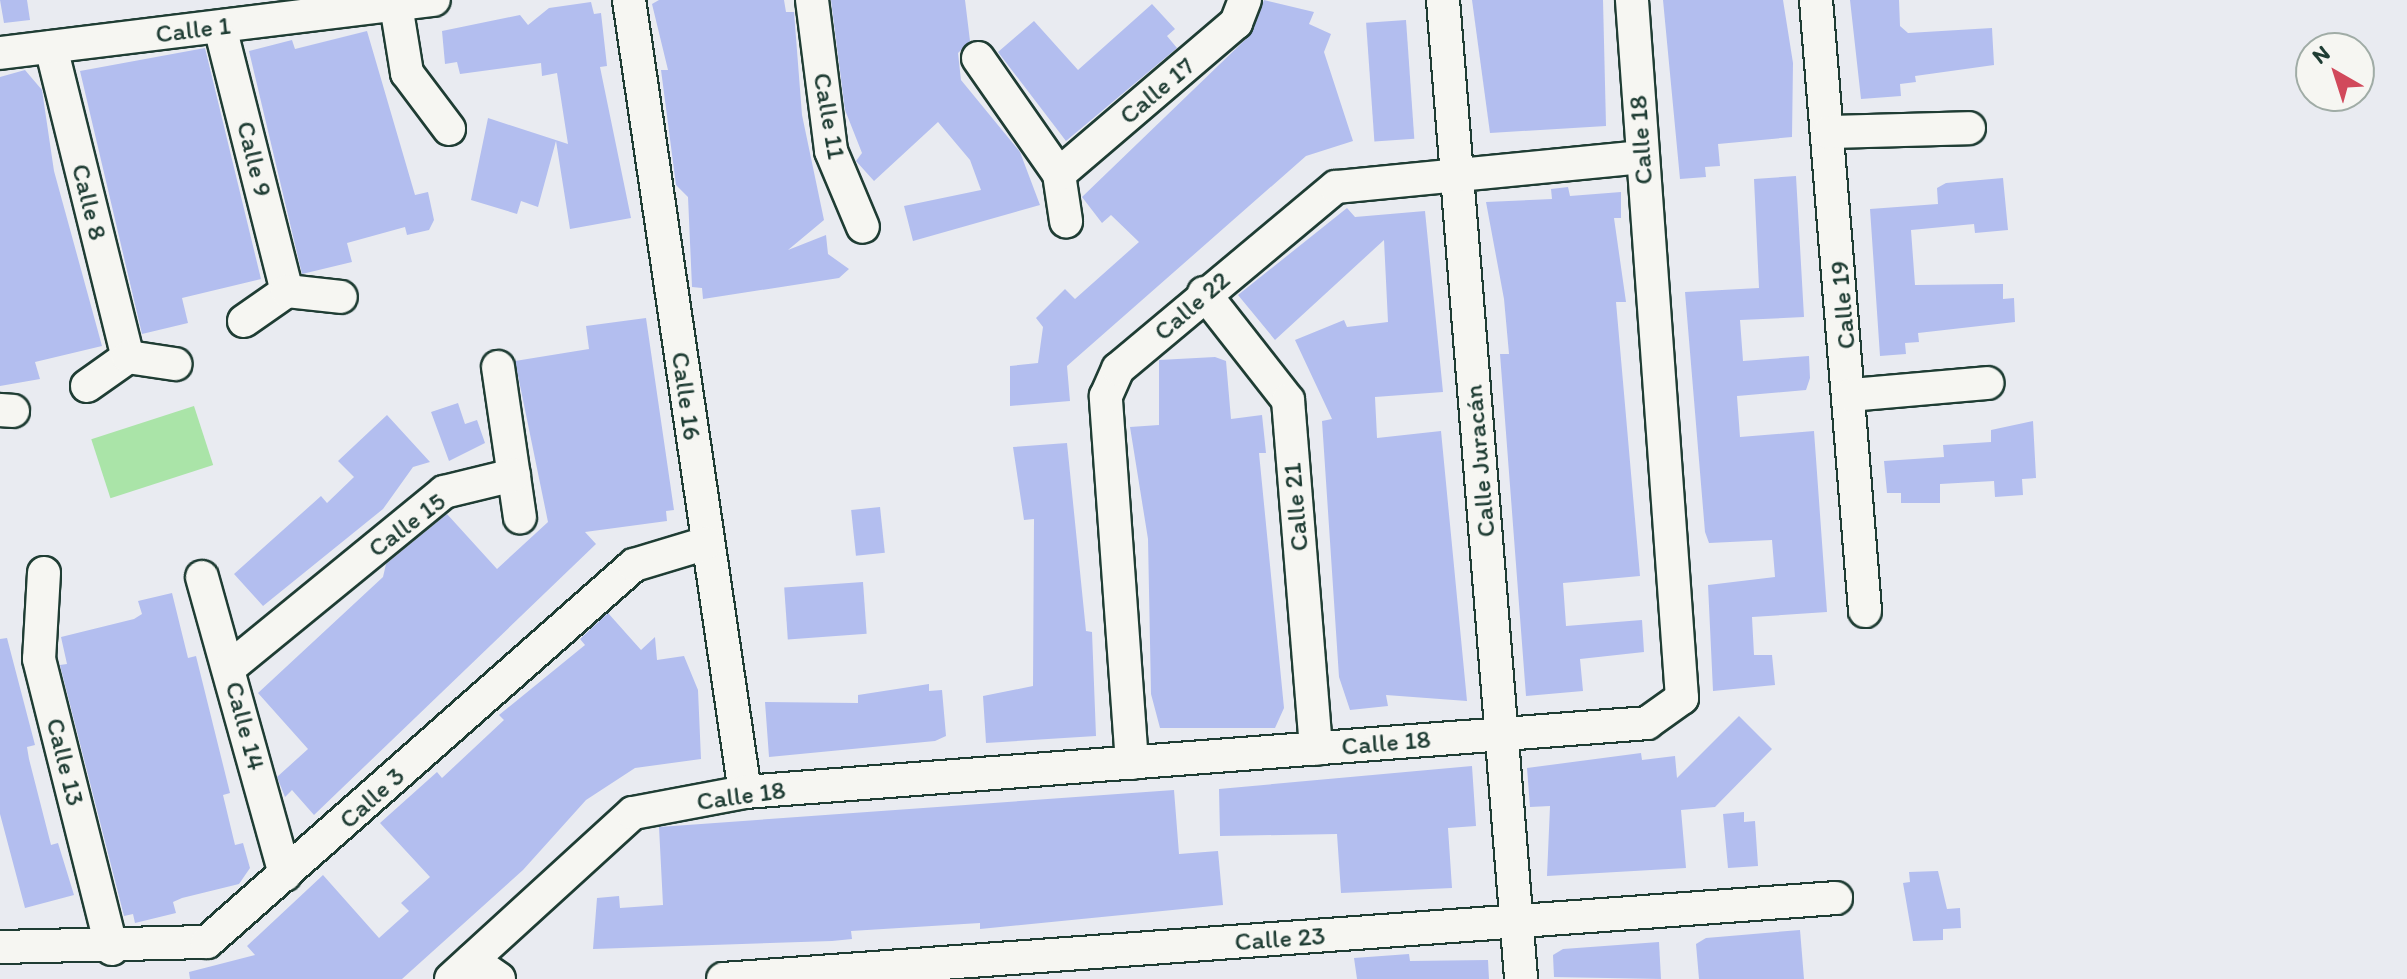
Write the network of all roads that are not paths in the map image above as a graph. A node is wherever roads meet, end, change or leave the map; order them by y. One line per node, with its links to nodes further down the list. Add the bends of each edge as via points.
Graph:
1 (434, 0): 8 (street, Calle 1)
2 (629, 0): 33 (street, Calle 16)
3 (812, 0): 20 (street, Calle 11, via 831,151)
4 (1245, 0): 18 (street, Calle 17, via 1236,23)
5 (1443, 0): 17 (street, Calle Juracán)
6 (1632, 0): 16 (street, Calle 18)
7 (1816, 0): 15 (street, Calle 19)
8 (396, 5): 9 (street, Calle 1); 14 (street, via 407,73)
9 (220, 27): 10 (street, Calle 1); 21 (street, Calle 9)
10 (51, 47): 11 (street, Calle 1); 25 (street, Calle 8)
11 (0, 53)
12 (978, 58): 18 (street)
13 (1969, 128): 15 (street)
14 (449, 129)
15 (1829, 132): 30 (street, Calle 19)
16 (1642, 157): 17 (street, Calle 22); 38 (street, Calle 18, via 1682,698 1647,723)
17 (1457, 171): 22 (street, Calle 22, via 1336,187); 38 (street, Calle Juracán)
18 (1059, 174): 19 (street)
19 (1066, 221)
20 (863, 227)
21 (287, 291): 23 (street); 24 (street)
22 (1204, 293): 39 (street, Calle 21, via 1288,400); 40 (street, Calle 22, via 1118,369 1106,396)
23 (341, 297)
24 (244, 321)
25 (128, 357): 26 (street); 29 (street)
26 (175, 364)
27 (498, 367): 31 (street)
28 (1987, 383): 30 (street)
29 (87, 386)
30 (1851, 395): 36 (street, Calle 19)
31 (514, 475): 32 (street); 37 (street, Calle 15, via 444,492)
32 (520, 517)
33 (707, 543): 41 (street, Calle 16); 42 (street, Calle 3, via 634,565)
34 (44, 573): 46 (street, Calle 13, via 39,659)
35 (202, 577): 37 (street, Calle 14)
36 (1865, 611)
37 (229, 668): 42 (street, Calle 14)
38 (1501, 732): 39 (street, Calle 18); 44 (street, Calle Juracán)
39 (1316, 749): 40 (street, Calle 18)
40 (1132, 763): 41 (street, Calle 18)
41 (745, 792): 47 (street, Calle 18, via 633,813)
42 (285, 875): 46 (street, Calle 3, via 207,942)
43 (1836, 898): 44 (street, Calle 23)
44 (1517, 922): 49 (street, Calle 23); 50 (street, Calle Juracán)
45 (0, 947): 46 (street, Calle 3)
46 (112, 949)
47 (462, 969): 48 (street)
48 (499, 979)
49 (723, 979)
50 (1521, 979)

